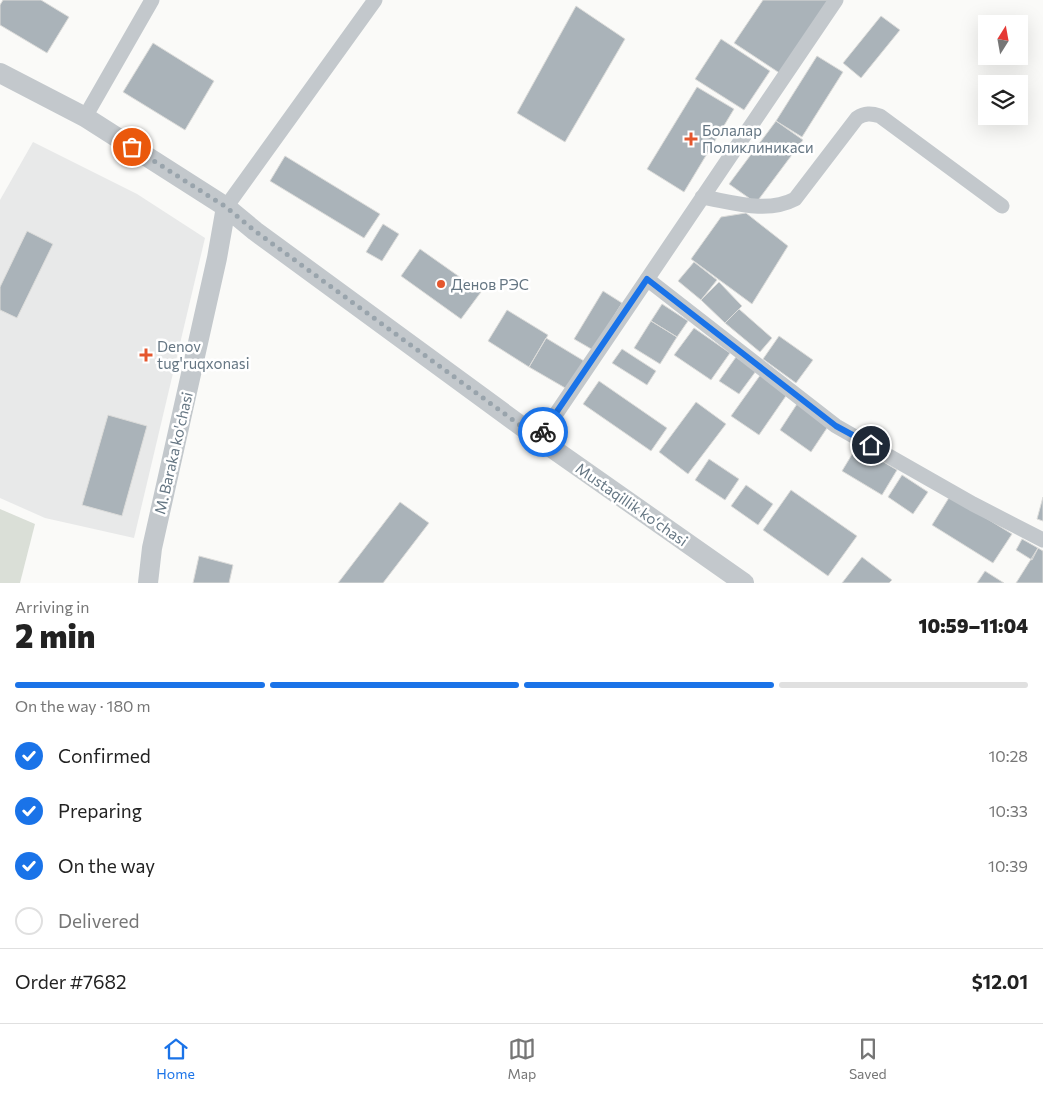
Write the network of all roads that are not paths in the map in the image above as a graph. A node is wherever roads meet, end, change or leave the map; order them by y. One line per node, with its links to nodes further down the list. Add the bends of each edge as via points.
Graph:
1 (152, 0): 5 (street)
2 (375, 0): 8 (street)
3 (836, 0): 6 (street)
4 (0, 73): 5 (street, Mustaqillik ko‘chasi)
5 (85, 117): 8 (street, Mustaqillik ko‘chasi)
6 (702, 197): 7 (street, via 750,205 787,204 795,199 857,118 872,114 880,116); 9 (street)
7 (1002, 206)
8 (226, 207): 10 (street, Mustaqillik ko‘chasi); 12 (street, M. Baraka ko'chasi, via 152,548)
9 (647, 279): 10 (street); 11 (street, via 836,426)
10 (539, 439): 13 (street, Mustaqillik ko‘chasi)
11 (1043, 540)
12 (148, 583)
13 (744, 583)

